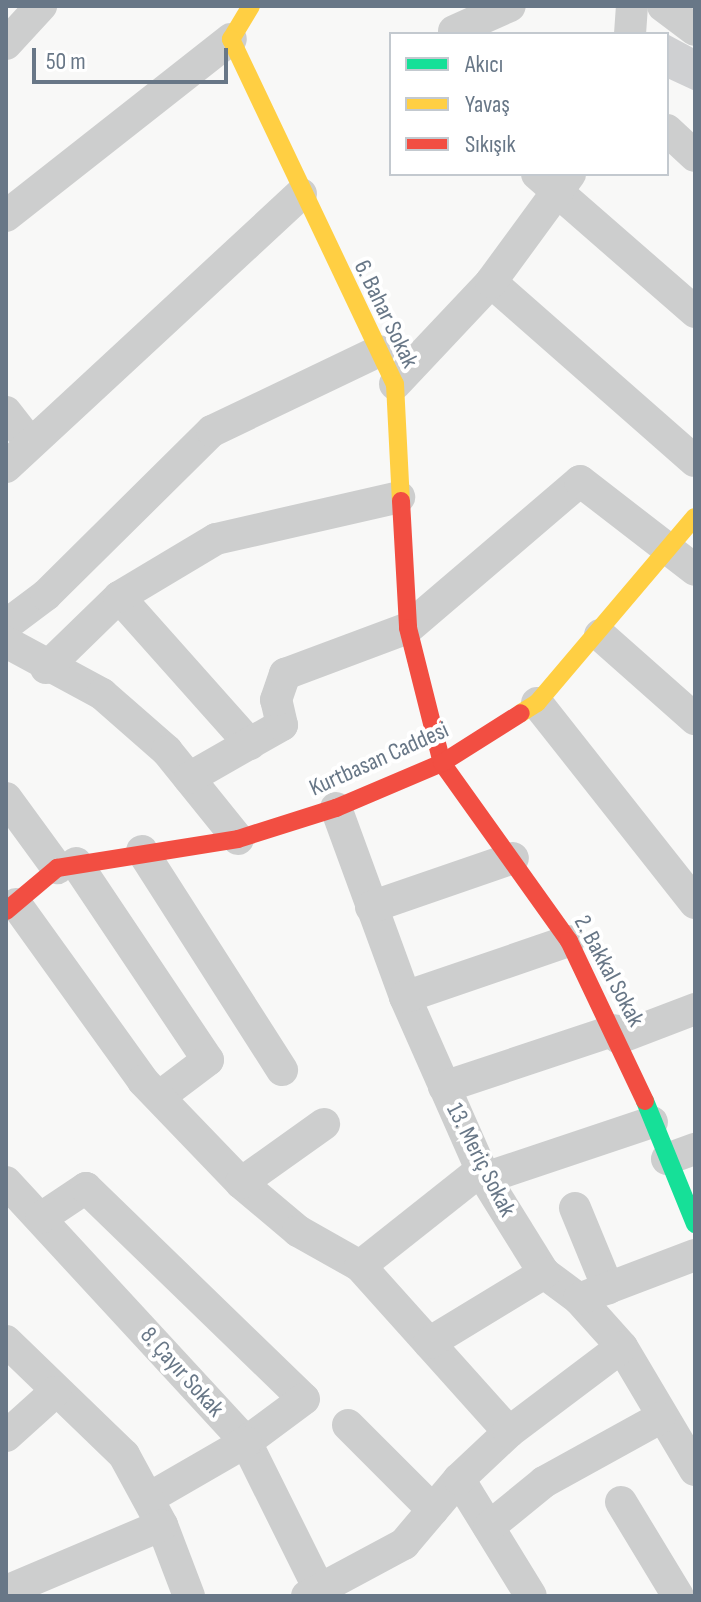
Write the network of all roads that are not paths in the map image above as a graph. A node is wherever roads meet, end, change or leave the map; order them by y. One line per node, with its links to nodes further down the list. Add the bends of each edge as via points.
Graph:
1 (41, 6): 10 (street)
2 (251, 6): 9 (street)
3 (510, 6): 6 (street)
4 (632, 6): 8 (street)
5 (663, 6): 7 (street)
6 (450, 24)
7 (695, 30)
8 (630, 32)
9 (231, 39): 14 (street, 6. Bahar Sokak); 15 (street)
10 (6, 44)
11 (669, 132): 12 (street)
12 (695, 156)
13 (555, 180): 16 (street); 17 (street)
14 (301, 194): 18 (street, 6. Bahar Sokak); 21 (street)
15 (6, 216)
16 (491, 282): 19 (street); 22 (street)
17 (695, 312)
18 (379, 351): 19 (street, 6. Bahar Sokak); 28 (street, via 212,431 46,595)
19 (395, 384): 24 (street, 6. Bahar Sokak)
20 (6, 412): 21 (street)
21 (30, 443): 23 (street)
22 (695, 461)
23 (6, 467)
24 (399, 497): 27 (street, via 216,539); 29 (street, 6. Bahar Sokak)
25 (695, 517): 26 (street, Kurtbasan Caddesi)
26 (683, 559): 29 (street, via 580,481); 30 (street, Kurtbasan Caddesi)
27 (119, 597): 32 (street); 35 (street)
28 (6, 625)
29 (408, 628): 35 (street, via 285,674 276,700 282,725); 36 (street, 6. Bahar Sokak)
30 (600, 635): 33 (street, Kurtbasan Caddesi); 34 (street)
31 (6, 642): 32 (street)
32 (46, 668): 37 (street, via 102,694)
33 (537, 703): 36 (street, Kurtbasan Caddesi); 44 (street)
34 (695, 719)
35 (250, 744): 37 (street)
36 (442, 763): 39 (street, Kurtbasan Caddesi); 42 (street, 2. Bakkal Sokak)
37 (189, 778): 40 (street)
38 (6, 798): 43 (street)
39 (336, 808): 40 (street, Kurtbasan Caddesi); 45 (street, 13. Meriç Sokak)
40 (238, 839): 41 (street, Kurtbasan Caddesi)
41 (142, 851): 43 (street, Kurtbasan Caddesi); 51 (street)
42 (513, 858): 45 (street); 47 (street, 2. Bakkal Sokak)
43 (66, 865): 46 (street); 53 (street, via 208,1060)
44 (695, 903)
45 (371, 907): 48 (street, 13. Meriç Sokak)
46 (11, 908): 53 (street)
47 (569, 941): 48 (street); 50 (street, 2. Bakkal Sokak)
48 (405, 997): 52 (street, 13. Meriç Sokak)
49 (695, 1009): 50 (street)
50 (617, 1034): 52 (street); 54 (street, 2. Bakkal Sokak)
51 (282, 1070)
52 (444, 1087): 57 (street, 13. Meriç Sokak)
53 (159, 1097): 59 (street)
54 (652, 1122): 56 (street, 2. Bakkal Sokak); 57 (street)
55 (324, 1124): 59 (street)
56 (681, 1154): 62 (street, 2. Bakkal Sokak)
57 (483, 1174): 64 (street); 65 (street, 13. Meriç Sokak)
58 (6, 1182): 61 (street, 8. Çayır Sokak)
59 (241, 1183): 64 (street, via 298,1231)
60 (575, 1208): 66 (street)
61 (41, 1218): 75 (street, 8. Çayır Sokak); 75 (street, via 86,1188 304,1399)
62 (695, 1224)
63 (695, 1255): 66 (street)
64 (360, 1266): 68 (street)
65 (544, 1273): 66 (street, 13. Meriç Sokak); 68 (street)
66 (593, 1293): 69 (street, 13. Meriç Sokak)
67 (6, 1341): 70 (street)
68 (429, 1343): 73 (street)
69 (622, 1347): 71 (street, 13. Meriç Sokak); 73 (street)
70 (55, 1392): 74 (street); 80 (street, via 124,1455)
71 (660, 1418): 76 (street, 13. Meriç Sokak); 81 (street, via 544,1482)
72 (348, 1425): 79 (street)
73 (509, 1432): 77 (street)
74 (6, 1436)
75 (246, 1442): 80 (street); 83 (street, 8. Çayır Sokak)
76 (695, 1470)
77 (459, 1479): 79 (street); 81 (street)
78 (621, 1502): 86 (street)
79 (433, 1510): 83 (street, via 404,1544)
80 (155, 1512): 82 (street); 84 (street)
81 (489, 1527): 85 (street)
82 (6, 1591)
83 (313, 1592)
84 (189, 1596)
85 (531, 1596)
86 (678, 1596)

